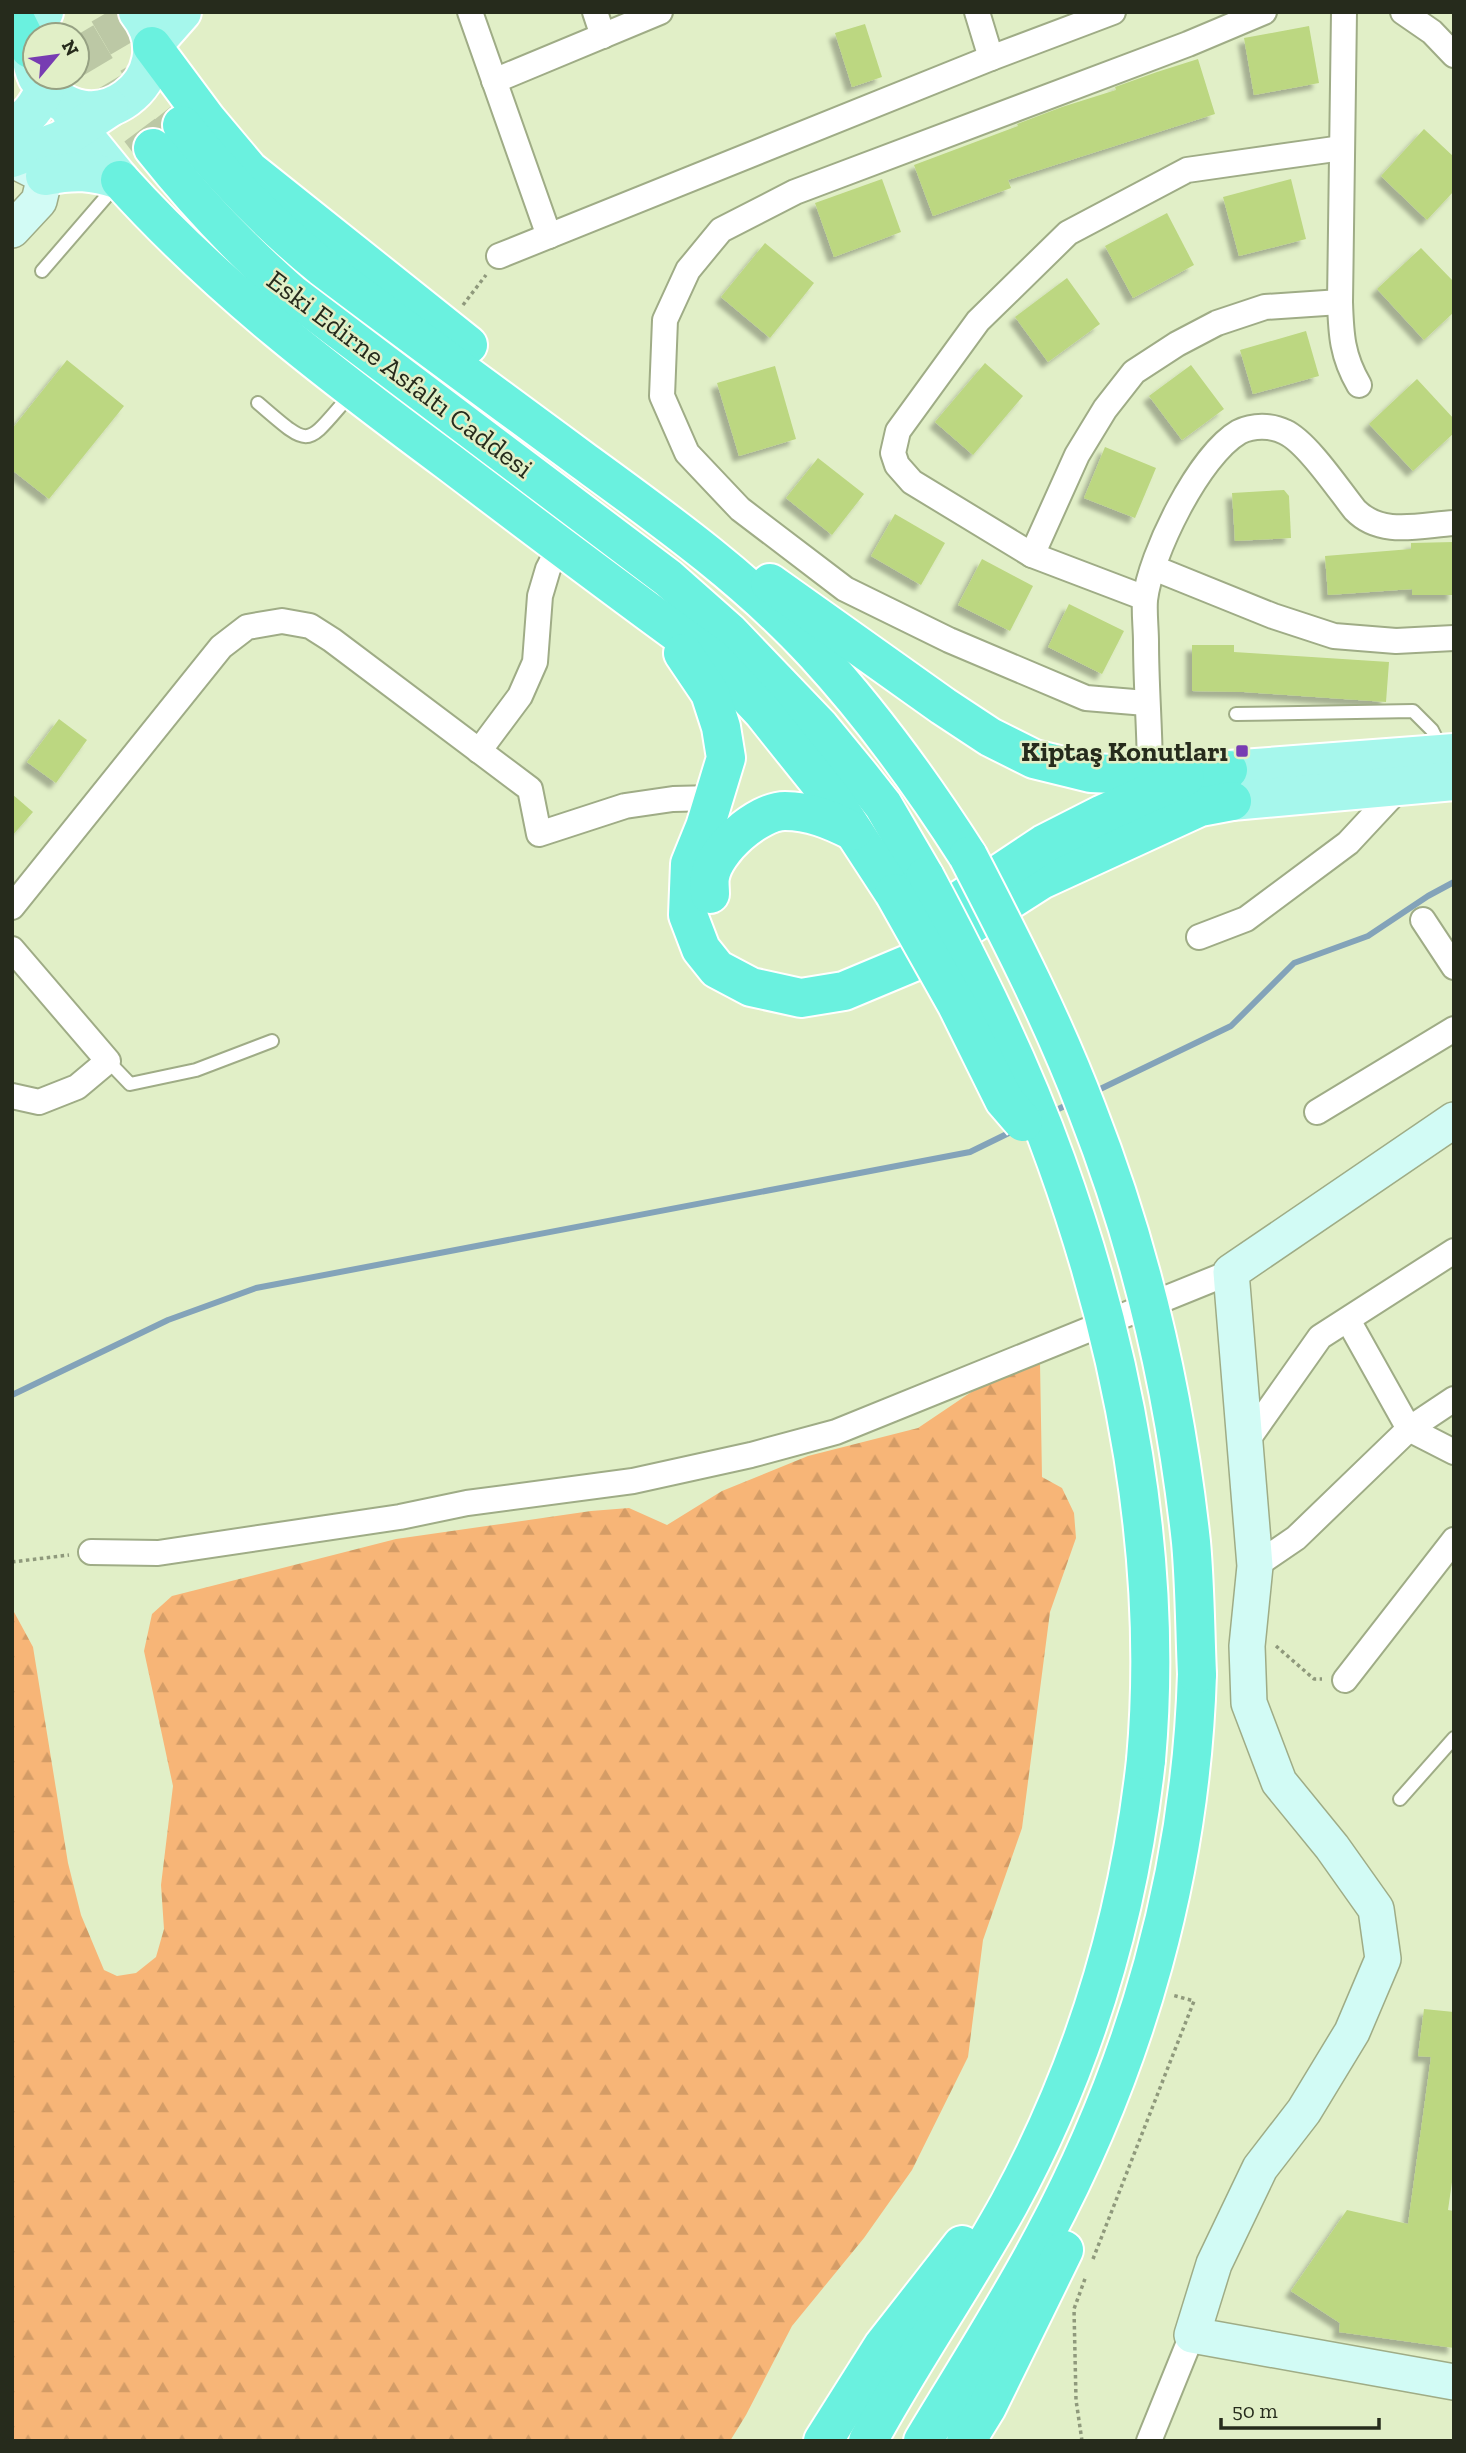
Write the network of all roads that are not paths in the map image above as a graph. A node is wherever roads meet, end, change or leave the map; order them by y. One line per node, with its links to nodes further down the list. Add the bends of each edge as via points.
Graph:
1 (182, 12): 12 (main road)
2 (470, 12): 16 (street)
3 (595, 12): 13 (street)
4 (660, 12): 13 (street)
5 (976, 12): 15 (street)
6 (1113, 12): 15 (street)
7 (1264, 12): 42 (street, via 795,192 721,229 688,270 665,320 662,396 687,453 740,509 845,589 949,640 1086,698)
8 (1344, 12): 22 (street)
9 (1403, 12): 14 (street)
10 (12, 13): 11 (highway)
11 (21, 28)
12 (145, 29): 20 (main road, via 149,66 141,85 127,99); 33 (highway, via 207,120 249,170 522,387)
13 (603, 36): 16 (street)
14 (1454, 55)
15 (991, 58): 26 (street)
16 (494, 81): 26 (street)
17 (57, 91): 21 (main road)
18 (58, 91): 23 (main road, via 61,140)
19 (59, 91): 24 (main road)
20 (66, 91)
21 (12, 126)
22 (1342, 148): 29 (street); 37 (street, via 1188,170 1068,233 978,321 898,431 894,453 897,465 912,482)
23 (23, 165): 24 (main road, via 94,172); 25 (street, via 39,201)
24 (120, 180): 28 (lane); 31 (highway, via 206,268)
25 (12, 230)
26 (549, 236): 27 (street)
27 (499, 256)
28 (42, 271)
29 (1340, 302): 30 (street, via 1342,344); 37 (street, via 1265,307 1229,319 1177,344 1134,372 1077,455)
30 (1359, 385)
31 (354, 391): 32 (lane, via 315,435 306,438 294,434); 36 (highway)
32 (258, 403)
33 (611, 481): 35 (highway, Eski Edirne Asfaltı Caddesi); 51 (highway, Eski Edirne Asfaltı Caddesi, via 355,292 290,241 232,184 168,137 212,218 249,257 668,578 729,632 820,727 883,805)
34 (1454, 523): 38 (street, via 1377,526 1355,510 1299,441 1272,427 1256,426 1229,439 1200,471 1162,540)
35 (688, 540): 46 (highway, via 759,575 953,712 1023,754 1091,773); 76 (highway, bridge, via 814,652 892,743 968,856 1087,1108 1134,1252 1158,1345 1184,1487 1197,1674 1185,1822 1146,1989)
36 (560, 546): 40 (highway); 44 (street, via 540,596 535,662 520,696)
37 (1032, 555): 39 (street)
38 (1154, 568): 39 (street); 41 (street, via 1334,636 1396,641)
39 (1145, 598): 42 (street)
40 (654, 616): 49 (highway, via 710,693 722,727 726,758); 50 (highway, via 712,658 762,711)
41 (1454, 638)
42 (1146, 703): 46 (street)
43 (1236, 713): 45 (lane, via 1413,711 1432,730)
44 (479, 751): 49 (street, via 530,789 539,834 625,806); 52 (street, via 310,626 282,621 247,627 221,647)
45 (1450, 762): 47 (main road); 48 (main road)
46 (1167, 776): 48 (highway); 50 (highway, via 1044,844 865,959 831,970 774,973 750,964 725,943 711,914 709,876 725,848 742,831 782,811 827,818)
47 (1404, 784): 48 (main road); 54 (street, via 1348,843 1246,919)
48 (1230, 786): 49 (highway, via 1200,807 1041,880 911,963 845,991 801,998 751,988 717,969 701,949 688,915 690,864)
49 (714, 797)
50 (853, 831): 51 (highway)
51 (910, 885): 77 (highway, bridge, via 967,956 1056,1160 1078,1226 1118,1382 1150,1612 1146,1760 1135,1845 1087,2028)
52 (12, 907)
53 (1423, 920): 56 (street)
54 (1199, 937)
55 (12, 949): 59 (street)
56 (1454, 967)
57 (1454, 1029): 61 (street)
58 (272, 1041): 59 (lane, via 196,1070 130,1084)
59 (108, 1060): 60 (street, via 77,1087 39,1102)
60 (12, 1096)
61 (1317, 1112)
62 (1454, 1120): 64 (street)
63 (1454, 1251): 65 (street)
64 (1231, 1272): 68 (street); 71 (street, via 836,1432 751,1455 633,1481 158,1553)
65 (1349, 1320): 67 (street); 68 (street, via 1320,1337)
66 (1454, 1399): 67 (street)
67 (1409, 1429): 69 (street); 72 (street, via 1296,1538)
68 (1246, 1442): 72 (street)
69 (1454, 1452)
70 (1454, 1540): 73 (street)
71 (91, 1552)
72 (1255, 1566): 78 (street, via 1247,1646 1249,1703 1279,1782 1376,1909 1383,1959 1352,2032 1304,2111 1260,2168 1214,2264)
73 (1345, 1679)
74 (1454, 1738): 75 (lane)
75 (1400, 1798)
76 (1119, 2072): 82 (highway, via 1044,2236); 83 (highway, via 1100,2163 1067,2244)
77 (1033, 2155): 80 (highway, via 883,2346); 81 (highway, via 976,2262)
78 (1192, 2335): 79 (street); 84 (street)
79 (1454, 2382)
80 (822, 2441)
81 (868, 2441)
82 (923, 2441)
83 (966, 2441)
84 (1149, 2441)

